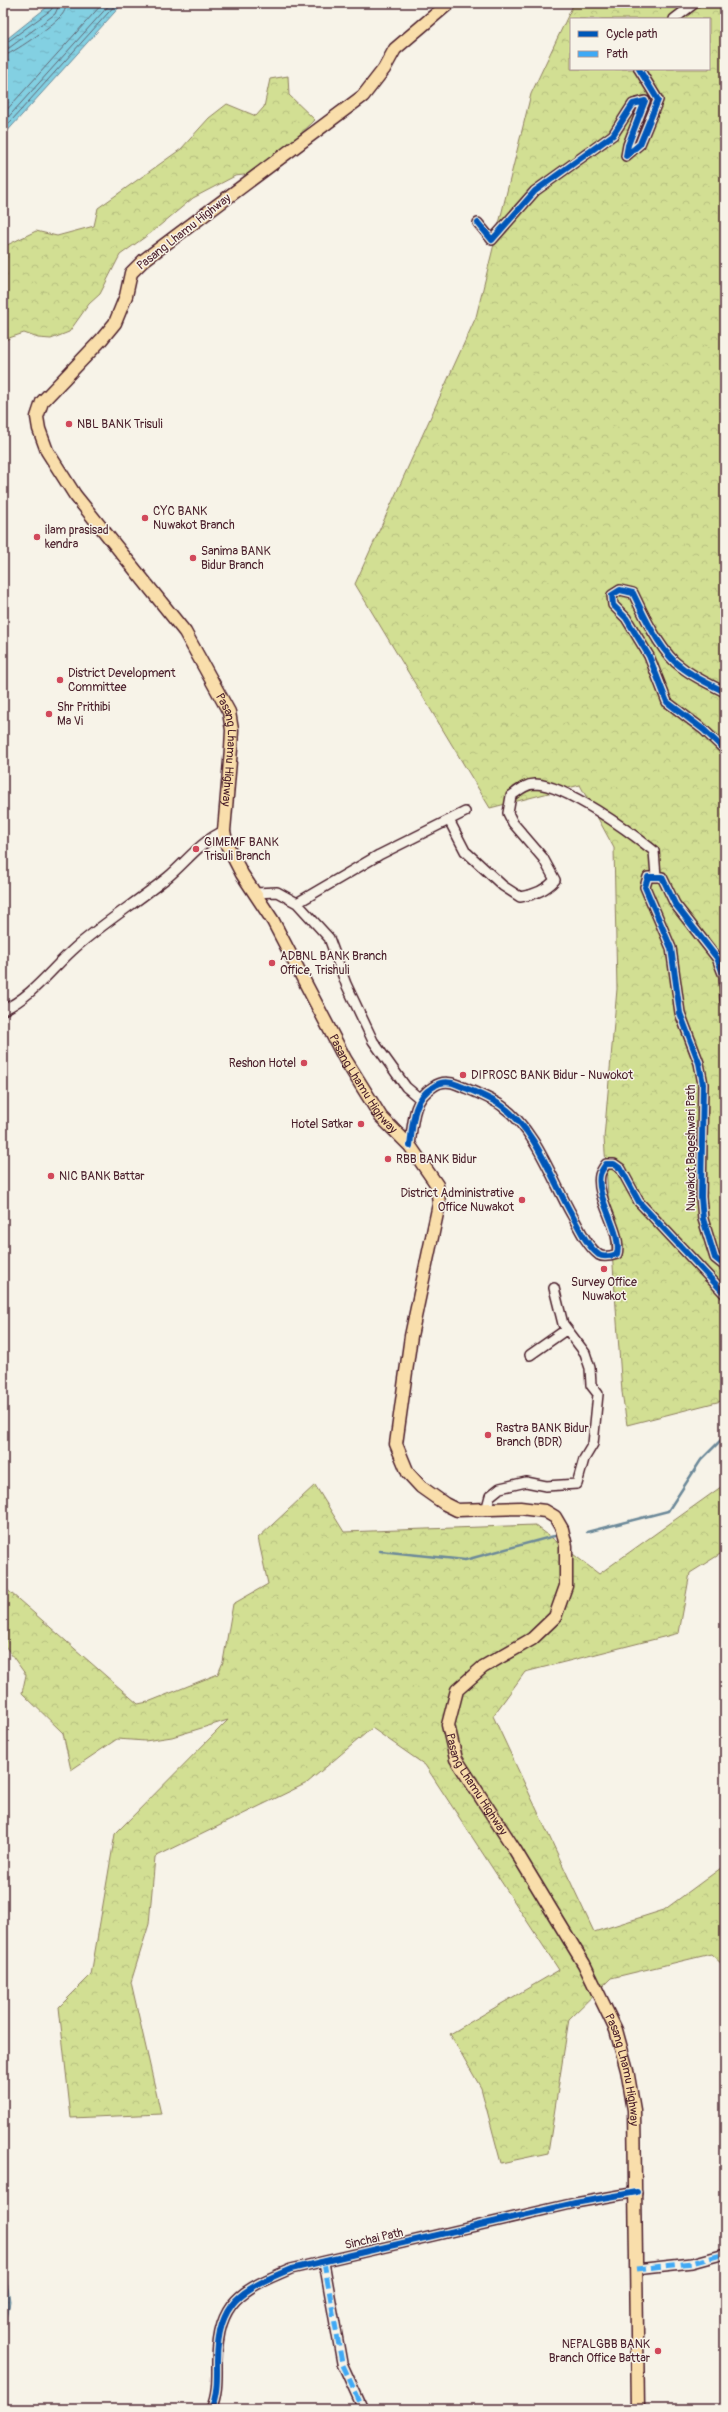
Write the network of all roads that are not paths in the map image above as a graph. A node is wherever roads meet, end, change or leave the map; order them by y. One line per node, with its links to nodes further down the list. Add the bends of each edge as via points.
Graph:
1 (449, 3): 10 (main road, Pasang Lhamu Highway, via 395,48 384,69 363,96 144,260 131,273 126,296 115,323 42,402 38,413 39,430 47,451 67,483 185,632 229,712 232,730)
2 (694, 3): 3 (street)
3 (675, 18)
4 (640, 70): 5 (street, via 658,100 640,144 626,156 646,101 634,104 613,135 535,191 492,240)
5 (478, 223)
6 (725, 692): 7 (street, via 701,680 674,661 661,644 633,593 620,590 612,595 613,605 626,618 649,656 667,702 704,730)
7 (725, 750)
8 (465, 812): 9 (street)
9 (449, 820): 11 (street, via 465,850 503,886 520,897 532,896 550,886 555,880 543,858 508,813 511,796 523,787 534,784 555,788 622,826 654,851); 13 (street, via 379,855)
10 (224, 831): 12 (main road, Pasang Lhamu Highway, via 227,845); 15 (street, via 209,839 168,876 75,948 42,982 14,1005)
11 (656, 876): 14 (street, via 662,877 675,904 717,958 724,976); 18 (street, Nuwakot Bageshwari Path, via 648,877 645,887 671,948 680,1013 699,1064 703,1084 703,1219 715,1258)
12 (255, 893): 13 (street, via 278,892); 17 (main road, Pasang Lhamu Highway, via 273,921 345,1059 381,1117)
13 (297, 903): 16 (street, via 329,938 346,984 374,1041 406,1087)
14 (725, 1000)
15 (3, 1010)
16 (419, 1098): 17 (street); 20 (street, via 440,1082 454,1083 502,1106 531,1139 588,1242 600,1255 609,1257 616,1254 619,1248 600,1176 606,1164 614,1164 621,1169 639,1202)
17 (410, 1146): 23 (main road, Pasang Lhamu Highway, via 437,1185 439,1204 411,1336 396,1444 408,1473 421,1487 457,1510)
18 (725, 1266)
19 (554, 1288): 21 (street, via 563,1324)
20 (725, 1294)
21 (567, 1329): 22 (street); 23 (street, via 585,1353 590,1368 591,1385 598,1394 593,1444 584,1459 577,1484 546,1486 526,1482 500,1488 490,1496)
22 (530, 1355)
23 (486, 1511): 24 (main road, Pasang Lhamu Highway, via 520,1508 545,1512 555,1517 562,1529 566,1546 566,1586 555,1617 538,1633 483,1667 457,1690 448,1726 456,1759 584,1964 616,2030 634,2110)
24 (637, 2192): 26 (street, Sinchai Path); 27 (main road, Pasang Lhamu Highway)
25 (725, 2254): 27 (street, via 692,2263)
26 (324, 2262): 28 (street, Sinchai Path, via 290,2269 241,2293 226,2314 217,2339 217,2382); 29 (street, via 342,2363)
27 (636, 2269): 30 (main road, Pasang Lhamu Highway)
28 (211, 2409)
29 (363, 2409)
30 (638, 2409)

